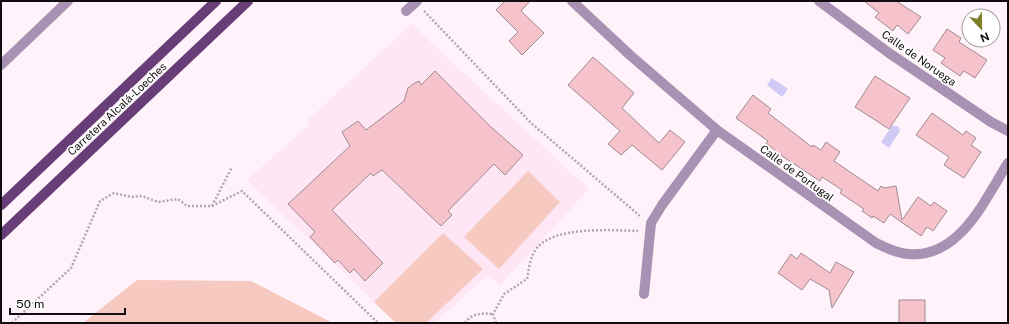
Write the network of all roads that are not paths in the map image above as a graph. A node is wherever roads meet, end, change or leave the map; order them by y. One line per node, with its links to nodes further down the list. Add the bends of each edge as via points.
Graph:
1 (68, 1): 8 (street)
2 (216, 1): 12 (main road, Carretera Alcalá-Loeches)
3 (248, 1): 13 (main road, Carretera Alcalá-Loeches)
4 (417, 1): 7 (street)
5 (572, 1): 9 (street, Calle de Portugal, via 631,56)
6 (819, 1): 10 (street, Calle de Noruega, via 889,53)
7 (406, 11)
8 (1, 65)
9 (718, 130): 11 (street, Calle de Portugal, via 876,244 908,254 940,249 955,239 978,212); 14 (street, via 651,223)
10 (1008, 131)
11 (1008, 163)
12 (1, 205)
13 (1, 235)
14 (644, 294)

